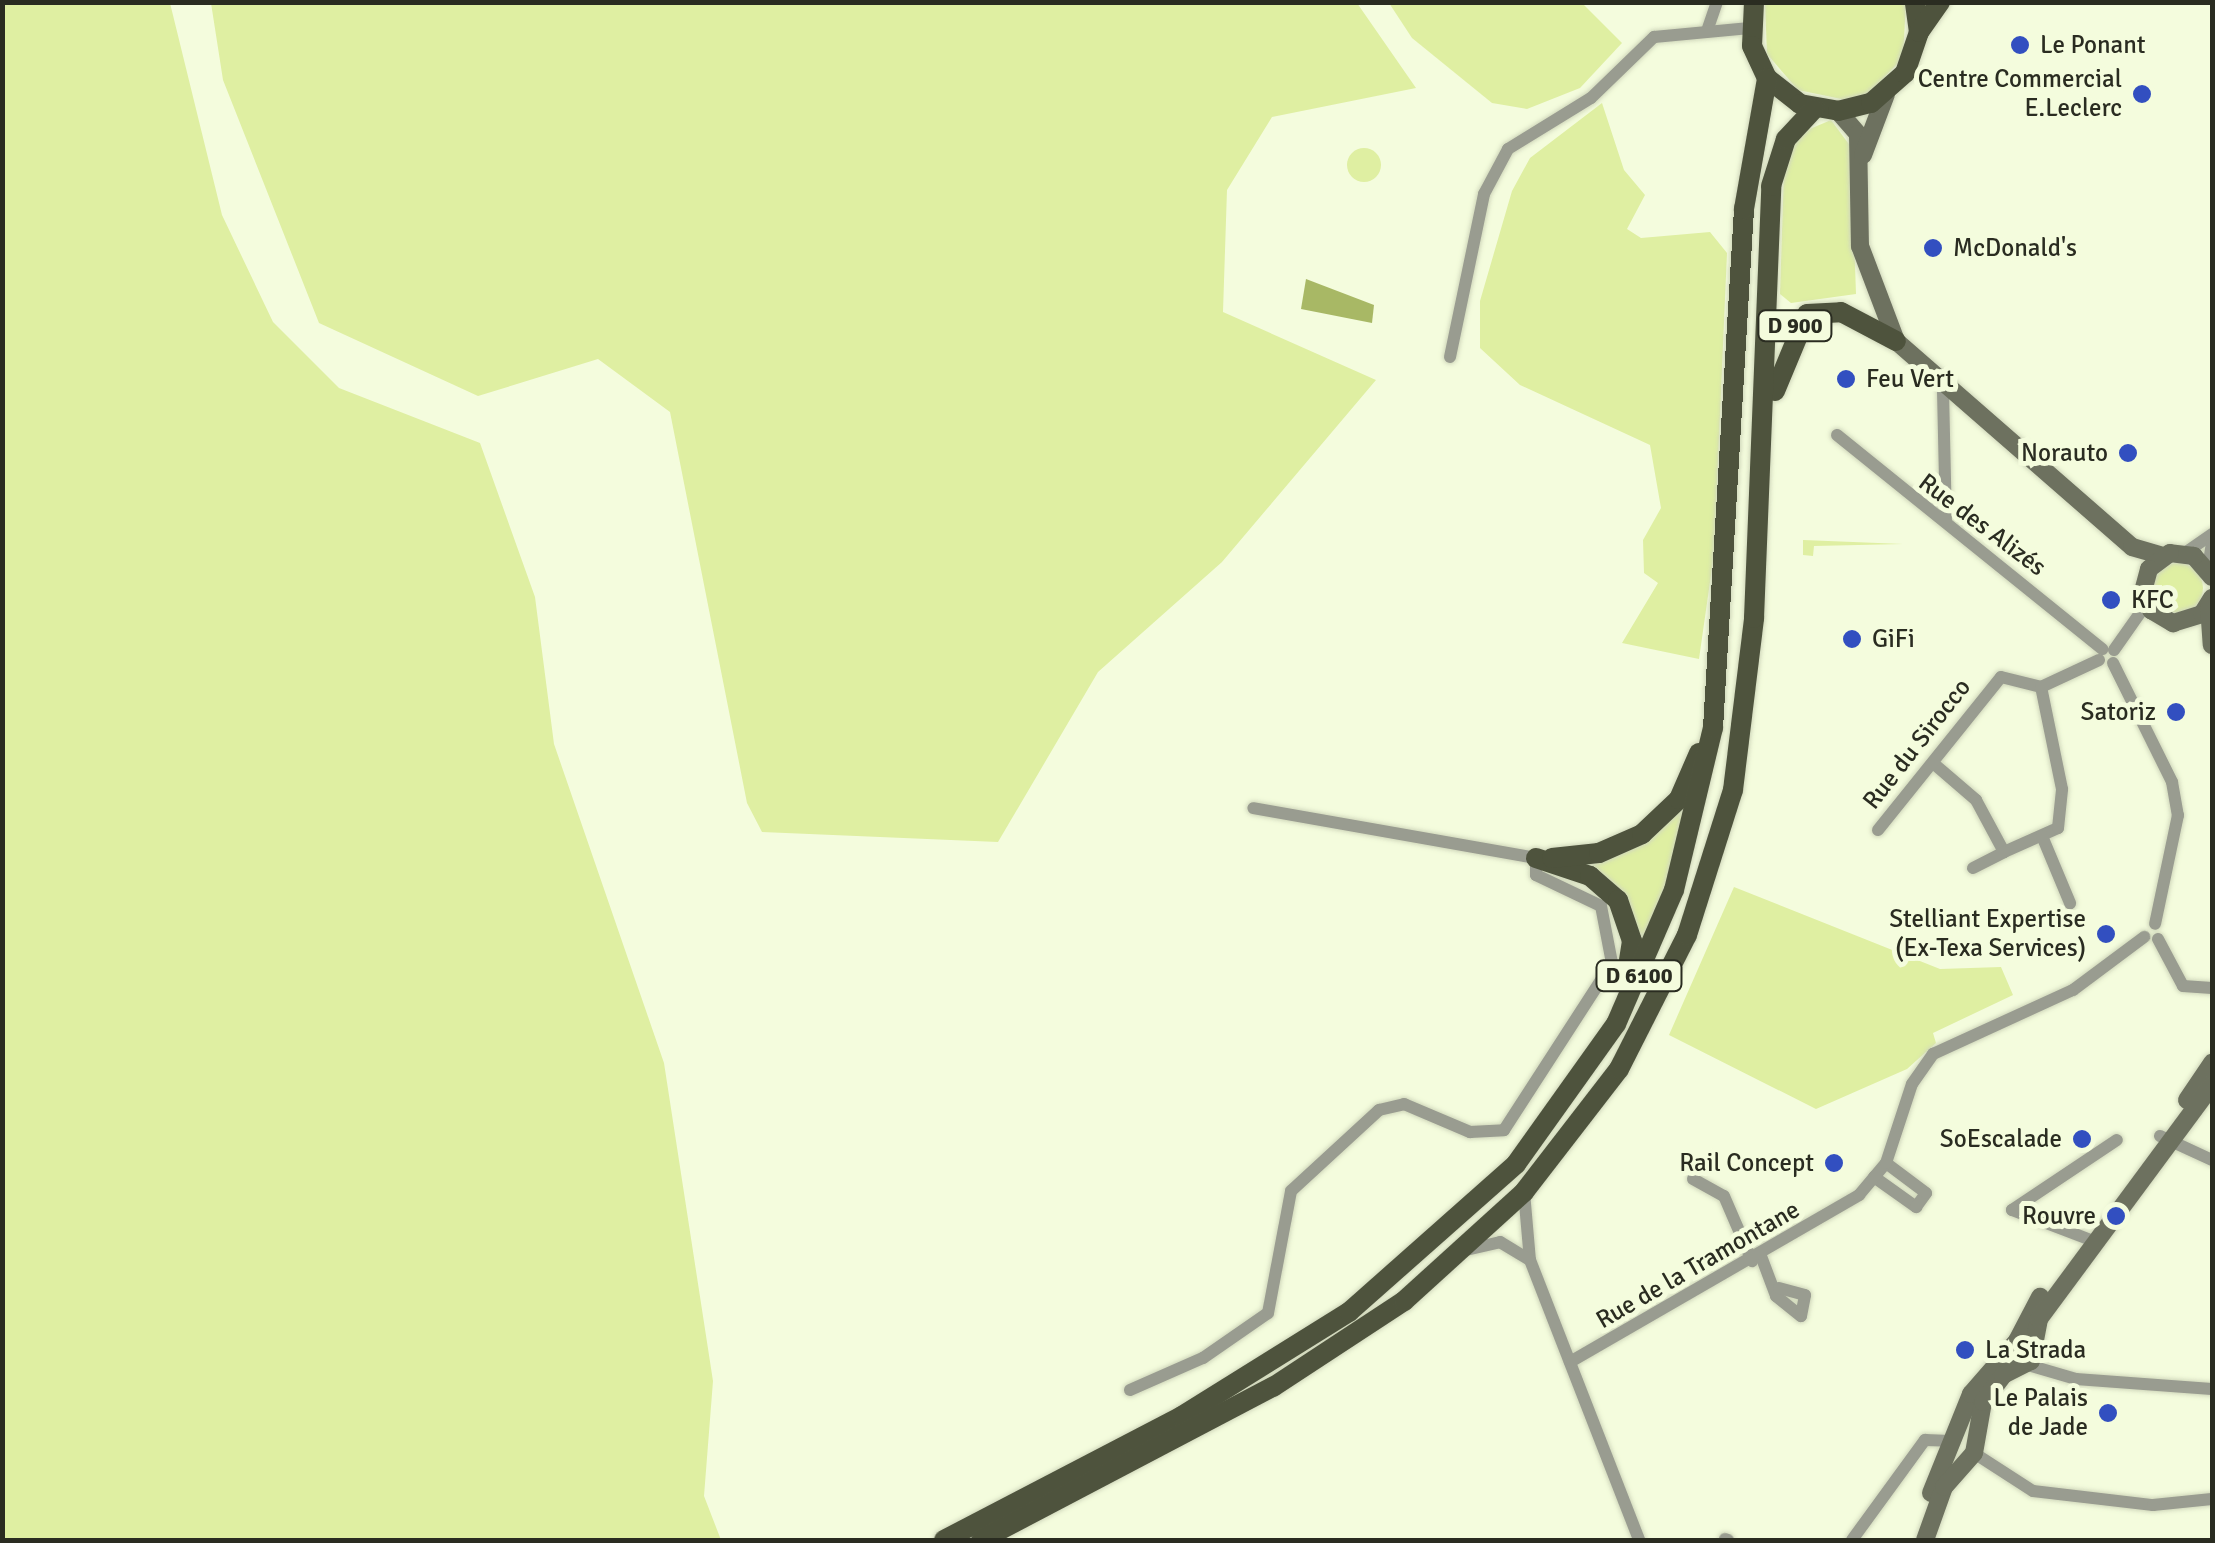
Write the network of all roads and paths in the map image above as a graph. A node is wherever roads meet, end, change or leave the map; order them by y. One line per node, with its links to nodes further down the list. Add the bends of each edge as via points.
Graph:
1 (1717, 2): 5 (street)
2 (1754, 2): 6 (main road)
3 (1915, 2): 7 (main road)
4 (1940, 2): 7 (main road)
5 (1708, 28): 6 (street); 14 (street, via 1654,37 1591,98 1508,148 1484,194)
6 (1750, 28): 8 (main road)
7 (1919, 32): 9 (main road, via 1905,73)
8 (1767, 78): 10 (main road); 33 (main road, D 6100, via 1744,208)
9 (1886, 94): 11 (main road); 12 (main road, D 900)
10 (1814, 109): 11 (main road); 17 (main road, D 6100, via 1786,139 1771,186)
11 (1838, 111): 12 (main road, D 900, via 1855,127)
12 (1862, 160): 13 (main road, D 900, via 1860,246)
13 (1896, 341): 15 (main road, D 900); 17 (main road, D 900, via 1842,312 1807,314 1789,338)
14 (1450, 357)
15 (1943, 391): 18 (street); 21 (main road, D 900)
16 (1837, 434): 18 (street, Rue des Alizés)
17 (1764, 437): 53 (main road, D 6100, via 1745,714 1711,870 1664,987 1619,1070)
18 (1946, 521): 31 (street, Rue des Alizés)
19 (2212, 534): 22 (street)
20 (2212, 544): 24 (street)
21 (2132, 547): 23 (main road, D 900); 25 (main road, D 900)
22 (2186, 553): 23 (main road, D 900); 24 (main road)
23 (2163, 556): 25 (main road)
24 (2210, 573)
25 (2145, 578): 27 (main road, D 900)
26 (2211, 602): 28 (main road); 30 (main road)
27 (2146, 603): 28 (main road); 29 (street)
28 (2173, 622): 29 (street); 30 (main road)
29 (2135, 630): 31 (street)
30 (2212, 644)
31 (2107, 656): 32 (street); 42 (street, Rue de la Tramontane, via 2172,782 2176,844)
32 (2041, 688): 34 (street, Rue du Sirocco, via 2001,677); 37 (street, via 2065,813)
33 (1718, 689): 39 (main road, via 1690,778 1660,820 1616,848); 46 (main road, D 6100, via 1700,800 1659,931 1616,1024)
34 (1932, 764): 36 (street, Rue du Sirocco); 38 (street, via 1976,800)
35 (1253, 808): 39 (street)
36 (1878, 830)
37 (2042, 836): 38 (street); 41 (street)
38 (2004, 852): 40 (street)
39 (1536, 858): 46 (main road, via 1606,886 1632,941 1627,978); 63 (street, via 1536,875 1601,906 1613,942 1605,980 1504,1130 1488,1134 1404,1104 1355,1127 1284,1205 1268,1314 1203,1358)
40 (1973, 868)
41 (2070, 902)
42 (2151, 938): 43 (street, via 2183,986); 50 (street, Rue de la Tramontane, via 2073,990 1933,1054 1912,1084)
43 (2212, 988)
44 (2212, 1062): 48 (main road)
45 (2212, 1085): 48 (main road)
46 (1544, 1129): 66 (main road, D 6100, via 1462,1221 1350,1312 1182,1416)
47 (2117, 1140): 54 (street, via 2012,1210)
48 (2165, 1140): 49 (street); 54 (main road)
49 (2212, 1160)
50 (1886, 1162): 51 (street, Rue de la Tramontane); 51 (street, via 1926,1192 1916,1207)
51 (1874, 1177): 56 (street, Rue de la Tramontane)
52 (1693, 1179): 56 (street, via 1733,1209)
53 (1524, 1192): 55 (main road, D 6100); 57 (street)
54 (2092, 1238): 59 (main road)
55 (1466, 1250): 57 (street, via 1500,1242); 67 (main road, D 6100, via 1273,1387)
56 (1756, 1259): 58 (street); 60 (street, Rue de la Tramontane)
57 (1530, 1260): 60 (street)
58 (1779, 1288)
59 (2023, 1343): 61 (main road); 64 (main road, via 1971,1394)
60 (1570, 1362): 68 (street)
61 (2028, 1366): 62 (street, via 2076,1379); 64 (main road, via 2003,1376)
62 (2212, 1389)
63 (1130, 1390)
64 (1959, 1452): 65 (street, via 2033,1491 2152,1505); 69 (street, via 1920,1446); 70 (main road); 71 (main road)
65 (2212, 1499)
66 (944, 1540)
67 (981, 1540)
68 (1639, 1540)
69 (1852, 1540)
70 (1915, 1540)
71 (1925, 1540)

